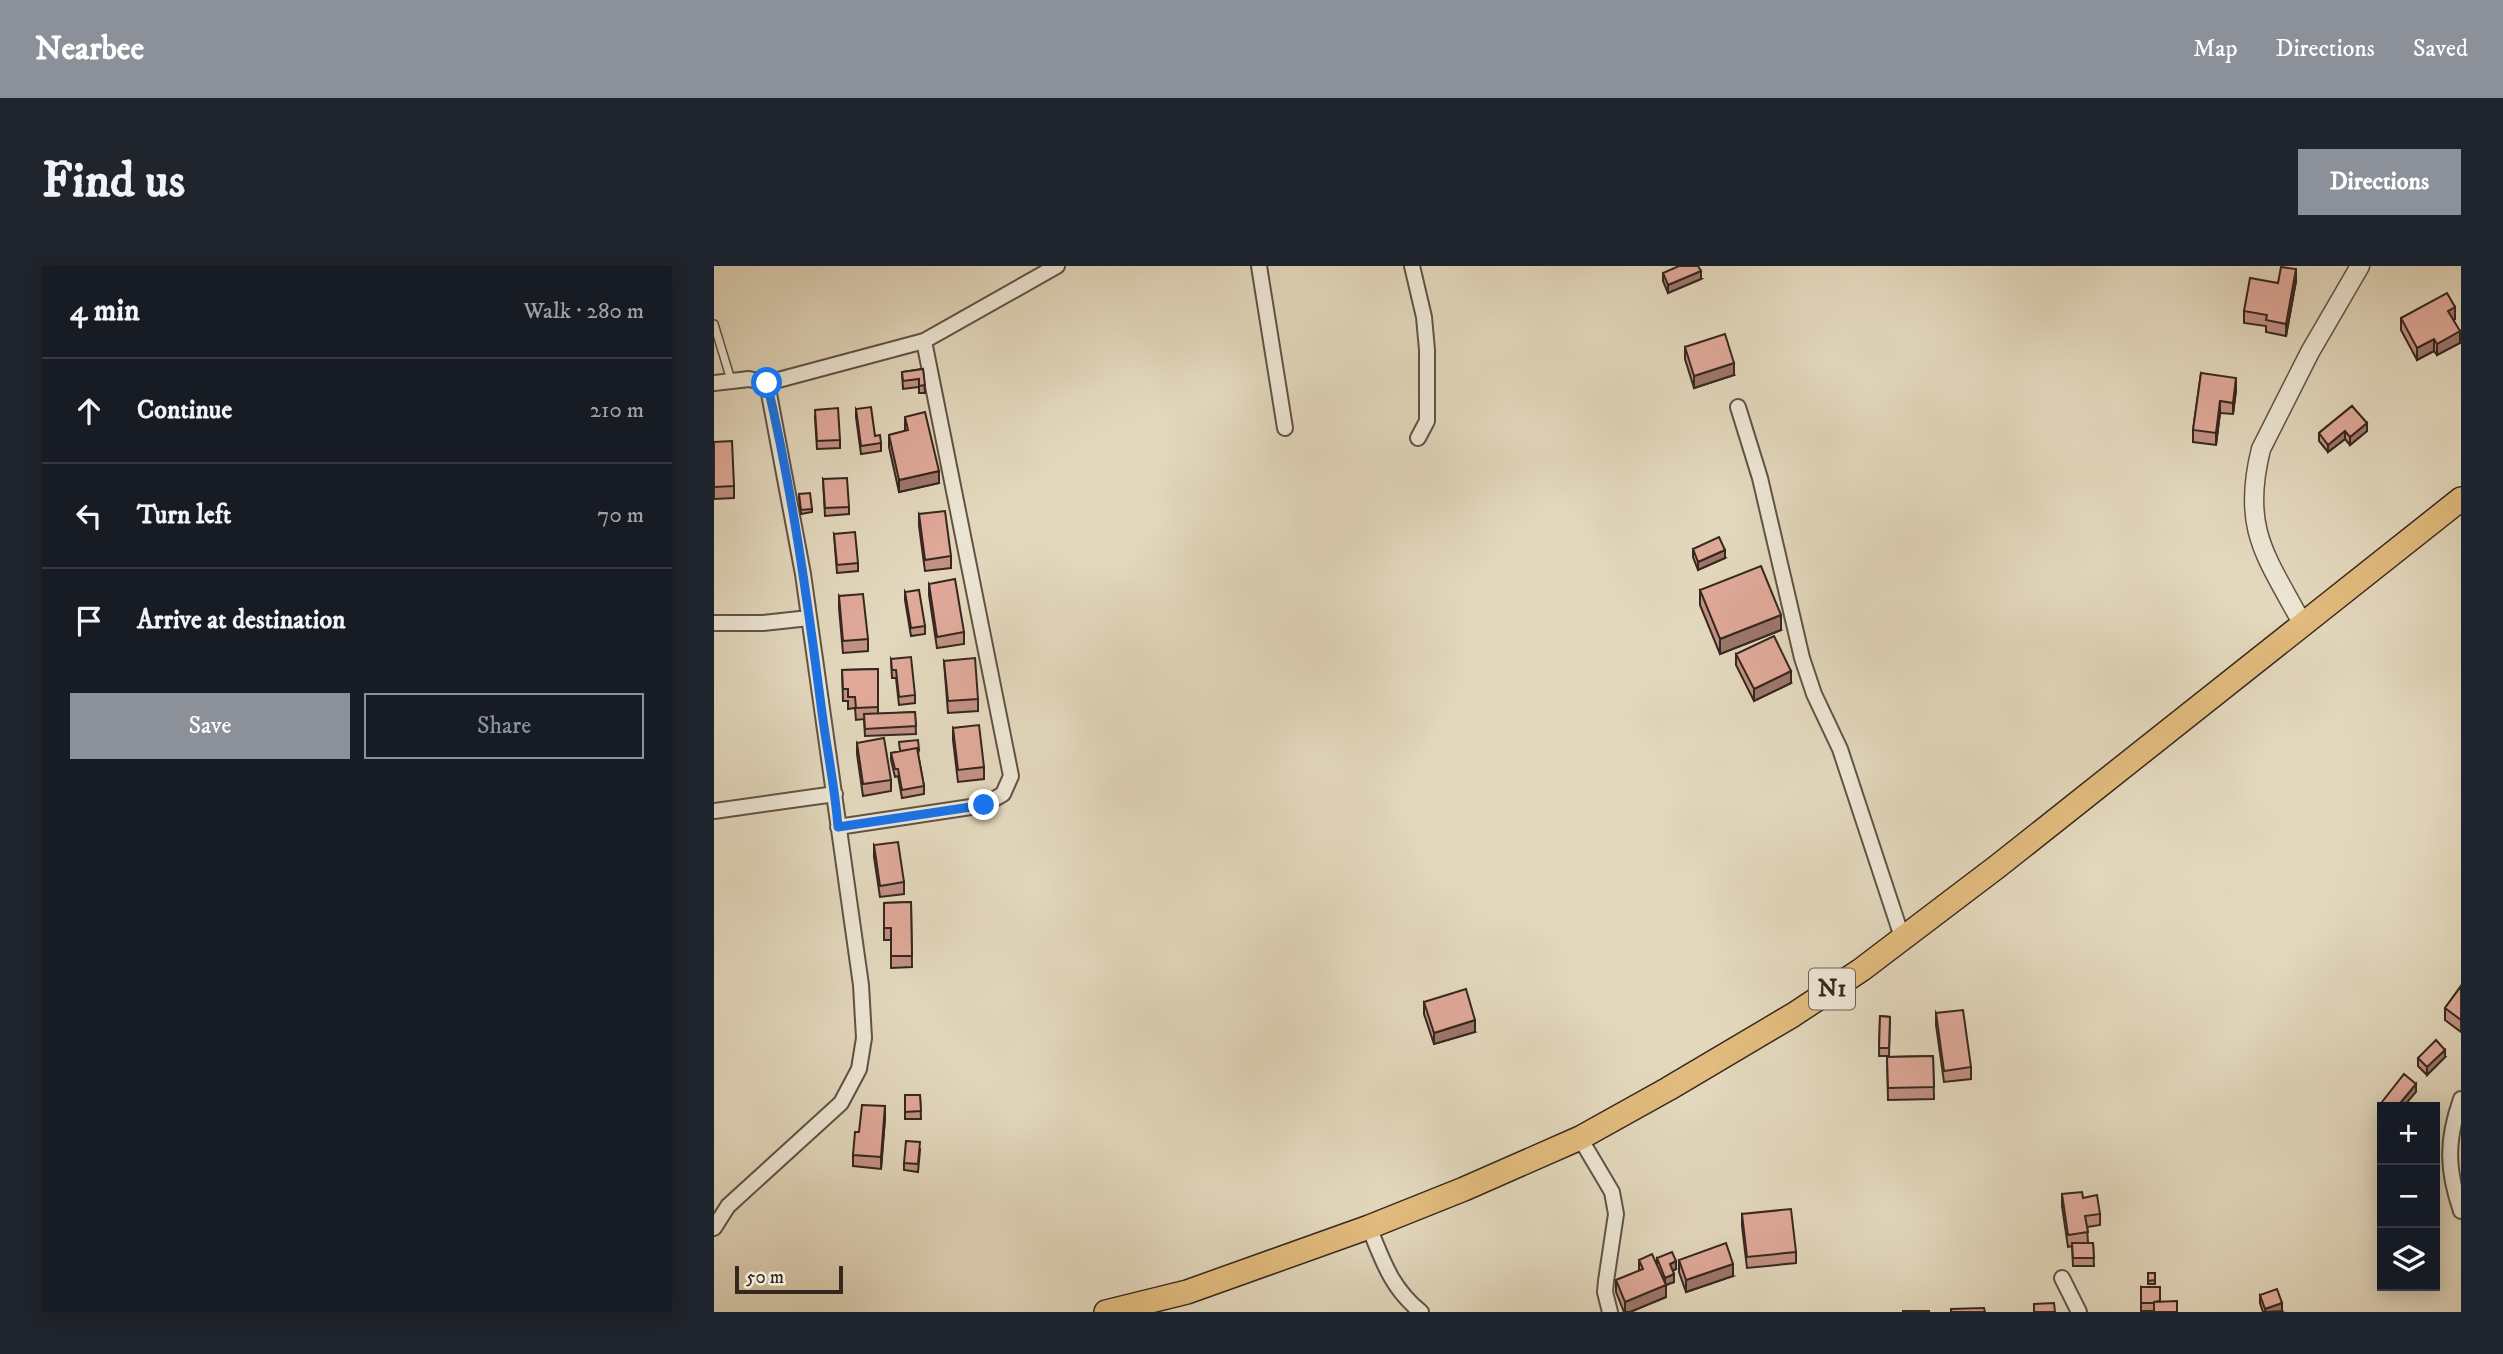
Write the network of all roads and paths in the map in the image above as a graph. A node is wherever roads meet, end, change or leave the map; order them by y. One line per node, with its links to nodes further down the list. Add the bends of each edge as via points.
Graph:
1 (1057, 266): 6 (street)
2 (1259, 266): 11 (street)
3 (1412, 266): 12 (street, via 1427,350 1427,421)
4 (2360, 266): 16 (street, via 2310,352 2258,461 2253,505 2258,537)
5 (714, 324): 7 (lane)
6 (924, 341): 9 (street); 19 (street, via 1011,776 1003,794 984,805)
7 (731, 380): 8 (street); 9 (street)
8 (714, 383)
9 (767, 383): 14 (street)
10 (1738, 407): 20 (street, via 1760,478 1802,658 1840,749)
11 (1285, 428)
12 (1418, 438)
13 (2459, 502): 16 (highway, N1)
14 (809, 618): 15 (street); 17 (street)
15 (714, 623)
16 (2302, 623): 20 (highway, N1)
17 (835, 794): 18 (street); 19 (street)
18 (714, 811)
19 (838, 827): 25 (street, via 861,985 864,1038 859,1069 841,1104 728,1206)
20 (1902, 937): 22 (highway, N1, via 1793,1015)
21 (2461, 1099): 23 (street, via 2449,1167)
22 (1580, 1138): 24 (highway, N1); 29 (street, via 1612,1192 1616,1214 1605,1292)
23 (2461, 1211)
24 (1369, 1227): 27 (highway, N1, via 1187,1292); 28 (street, via 1394,1285)
25 (714, 1228)
26 (2062, 1278): 30 (street)
27 (1107, 1312)
28 (1421, 1312)
29 (1610, 1312)
30 (2079, 1312)

